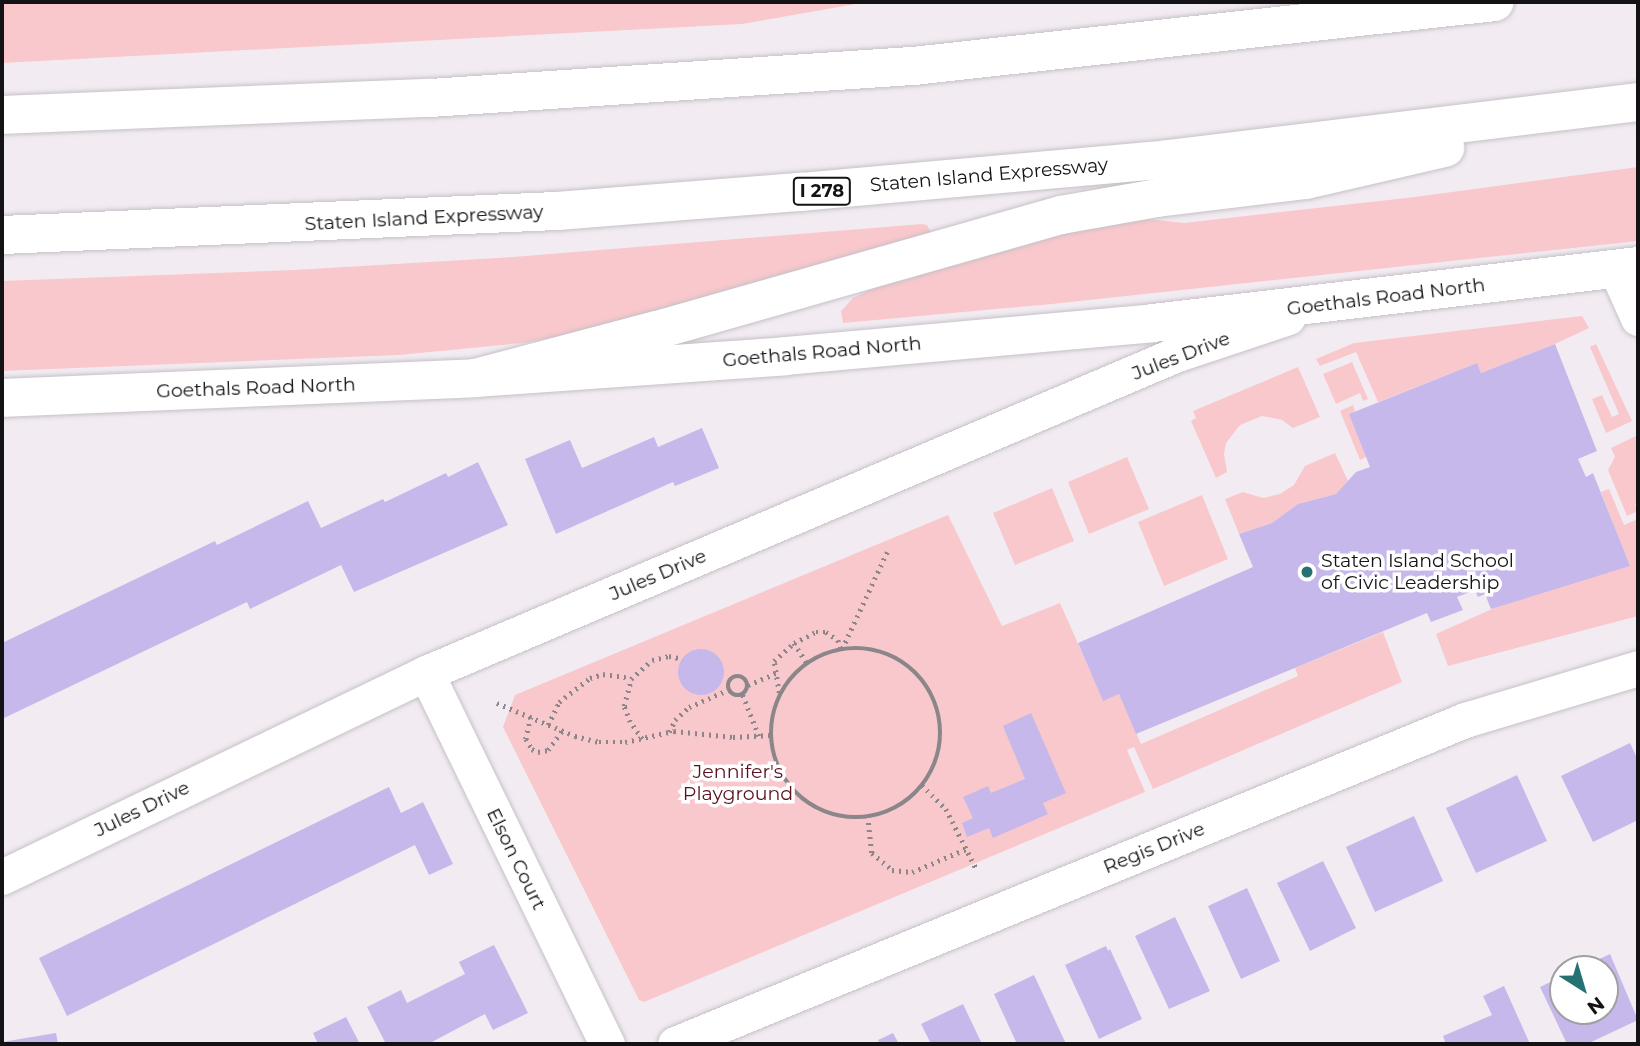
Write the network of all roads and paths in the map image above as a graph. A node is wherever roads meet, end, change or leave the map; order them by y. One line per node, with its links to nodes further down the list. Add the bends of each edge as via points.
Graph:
1 (1495, 2): 3 (main road, via 909,66 430,98)
2 (1638, 103): 4 (main road, Staten Island Expressway / I 278, via 1168,159 760,196 307,225); 8 (main road, via 1306,180 1061,215)
3 (2, 115)
4 (2, 235)
5 (1627, 267): 6 (main road, Goethals Road North); 7 (street)
6 (1327, 304): 8 (main road, Goethals Road North, via 892,347); 16 (street, Jules Drive, via 1177,354)
7 (1638, 318)
8 (475, 378): 9 (main road, Goethals Road North)
9 (2, 398)
10 (887, 552): 12 (path)
11 (794, 643): 12 (path, via 825,632 838,640); 14 (path); 17 (path, via 774,661)
12 (841, 649): 14 (path); 31 (path, via 890,654 924,681 935,700 941,743)
13 (683, 659): 18 (path, via 652,660)
14 (807, 663): 22 (path)
15 (1638, 668): 37 (street, Regis Drive, via 1465,720)
16 (426, 673): 35 (street, Jules Drive); 36 (street, Elson Court)
17 (776, 673): 19 (path); 22 (path)
18 (632, 678): 25 (path, via 603,674 590,678 559,702); 30 (path, via 624,706)
19 (748, 685): 20 (path, via 744,678 735,677 729,680); 21 (path)
20 (728, 690): 21 (path); 27 (path, via 689,707)
21 (743, 695): 29 (path)
22 (779, 697): 28 (path)
23 (497, 703): 24 (path)
24 (531, 717): 25 (path); 26 (path, via 527,744 538,752 548,750)
25 (548, 725): 26 (path)
26 (562, 731): 30 (path, via 599,742)
27 (670, 732): 29 (path); 30 (path)
28 (771, 735): 29 (path); 32 (path, via 777,766 800,797 835,815)
29 (759, 736)
30 (642, 739)
31 (922, 785): 32 (path, via 892,809); 33 (path, via 946,809)
32 (867, 816): 33 (path, via 872,853 892,870 912,872)
33 (966, 849): 34 (path)
34 (977, 870)
35 (2, 877)
36 (607, 1044)
37 (675, 1044)

